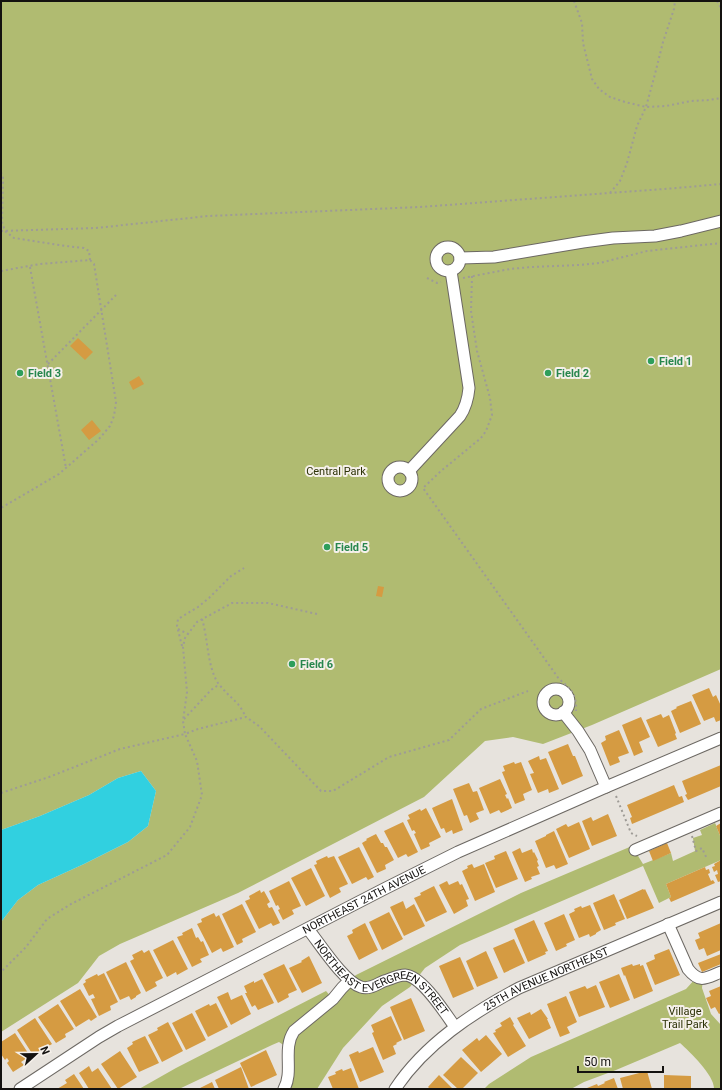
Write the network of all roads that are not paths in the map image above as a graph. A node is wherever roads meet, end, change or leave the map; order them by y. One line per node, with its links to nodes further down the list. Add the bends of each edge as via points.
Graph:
1 (721, 222): 2 (street, via 655,236 613,238 494,256)
2 (460, 258): 3 (street); 3 (street, via 454,248 446,247 439,251 436,258 438,266)
3 (451, 275): 4 (street, via 469,388 466,407)
4 (409, 471)
5 (563, 712): 7 (street, via 590,750)
6 (721, 738): 7 (street, NORTHEAST 24TH AVENUE)
7 (606, 786): 12 (street, NORTHEAST 24TH AVENUE, via 458,852)
8 (721, 813): 9 (street)
9 (635, 850)
10 (721, 902): 11 (street, 25TH AVENUE NORTHEAST)
11 (668, 924): 13 (street, via 688,968 696,978 703,979); 15 (street, 25TH AVENUE NORTHEAST, via 519,988 490,1003)
12 (308, 929): 14 (street, NORTHEAST EVERGREEN STREET); 16 (street, NORTHEAST 24TH AVENUE, via 118,1026)
13 (721, 972)
14 (349, 981): 15 (street, NORTHEAST EVERGREEN STREET, via 363,988 398,976 406,975 416,979); 17 (street, via 333,999 290,1036 288,1076)
15 (455, 1027): 18 (street, 25TH AVENUE NORTHEAST, via 420,1058)
16 (20, 1089)
17 (284, 1089)
18 (395, 1089)

